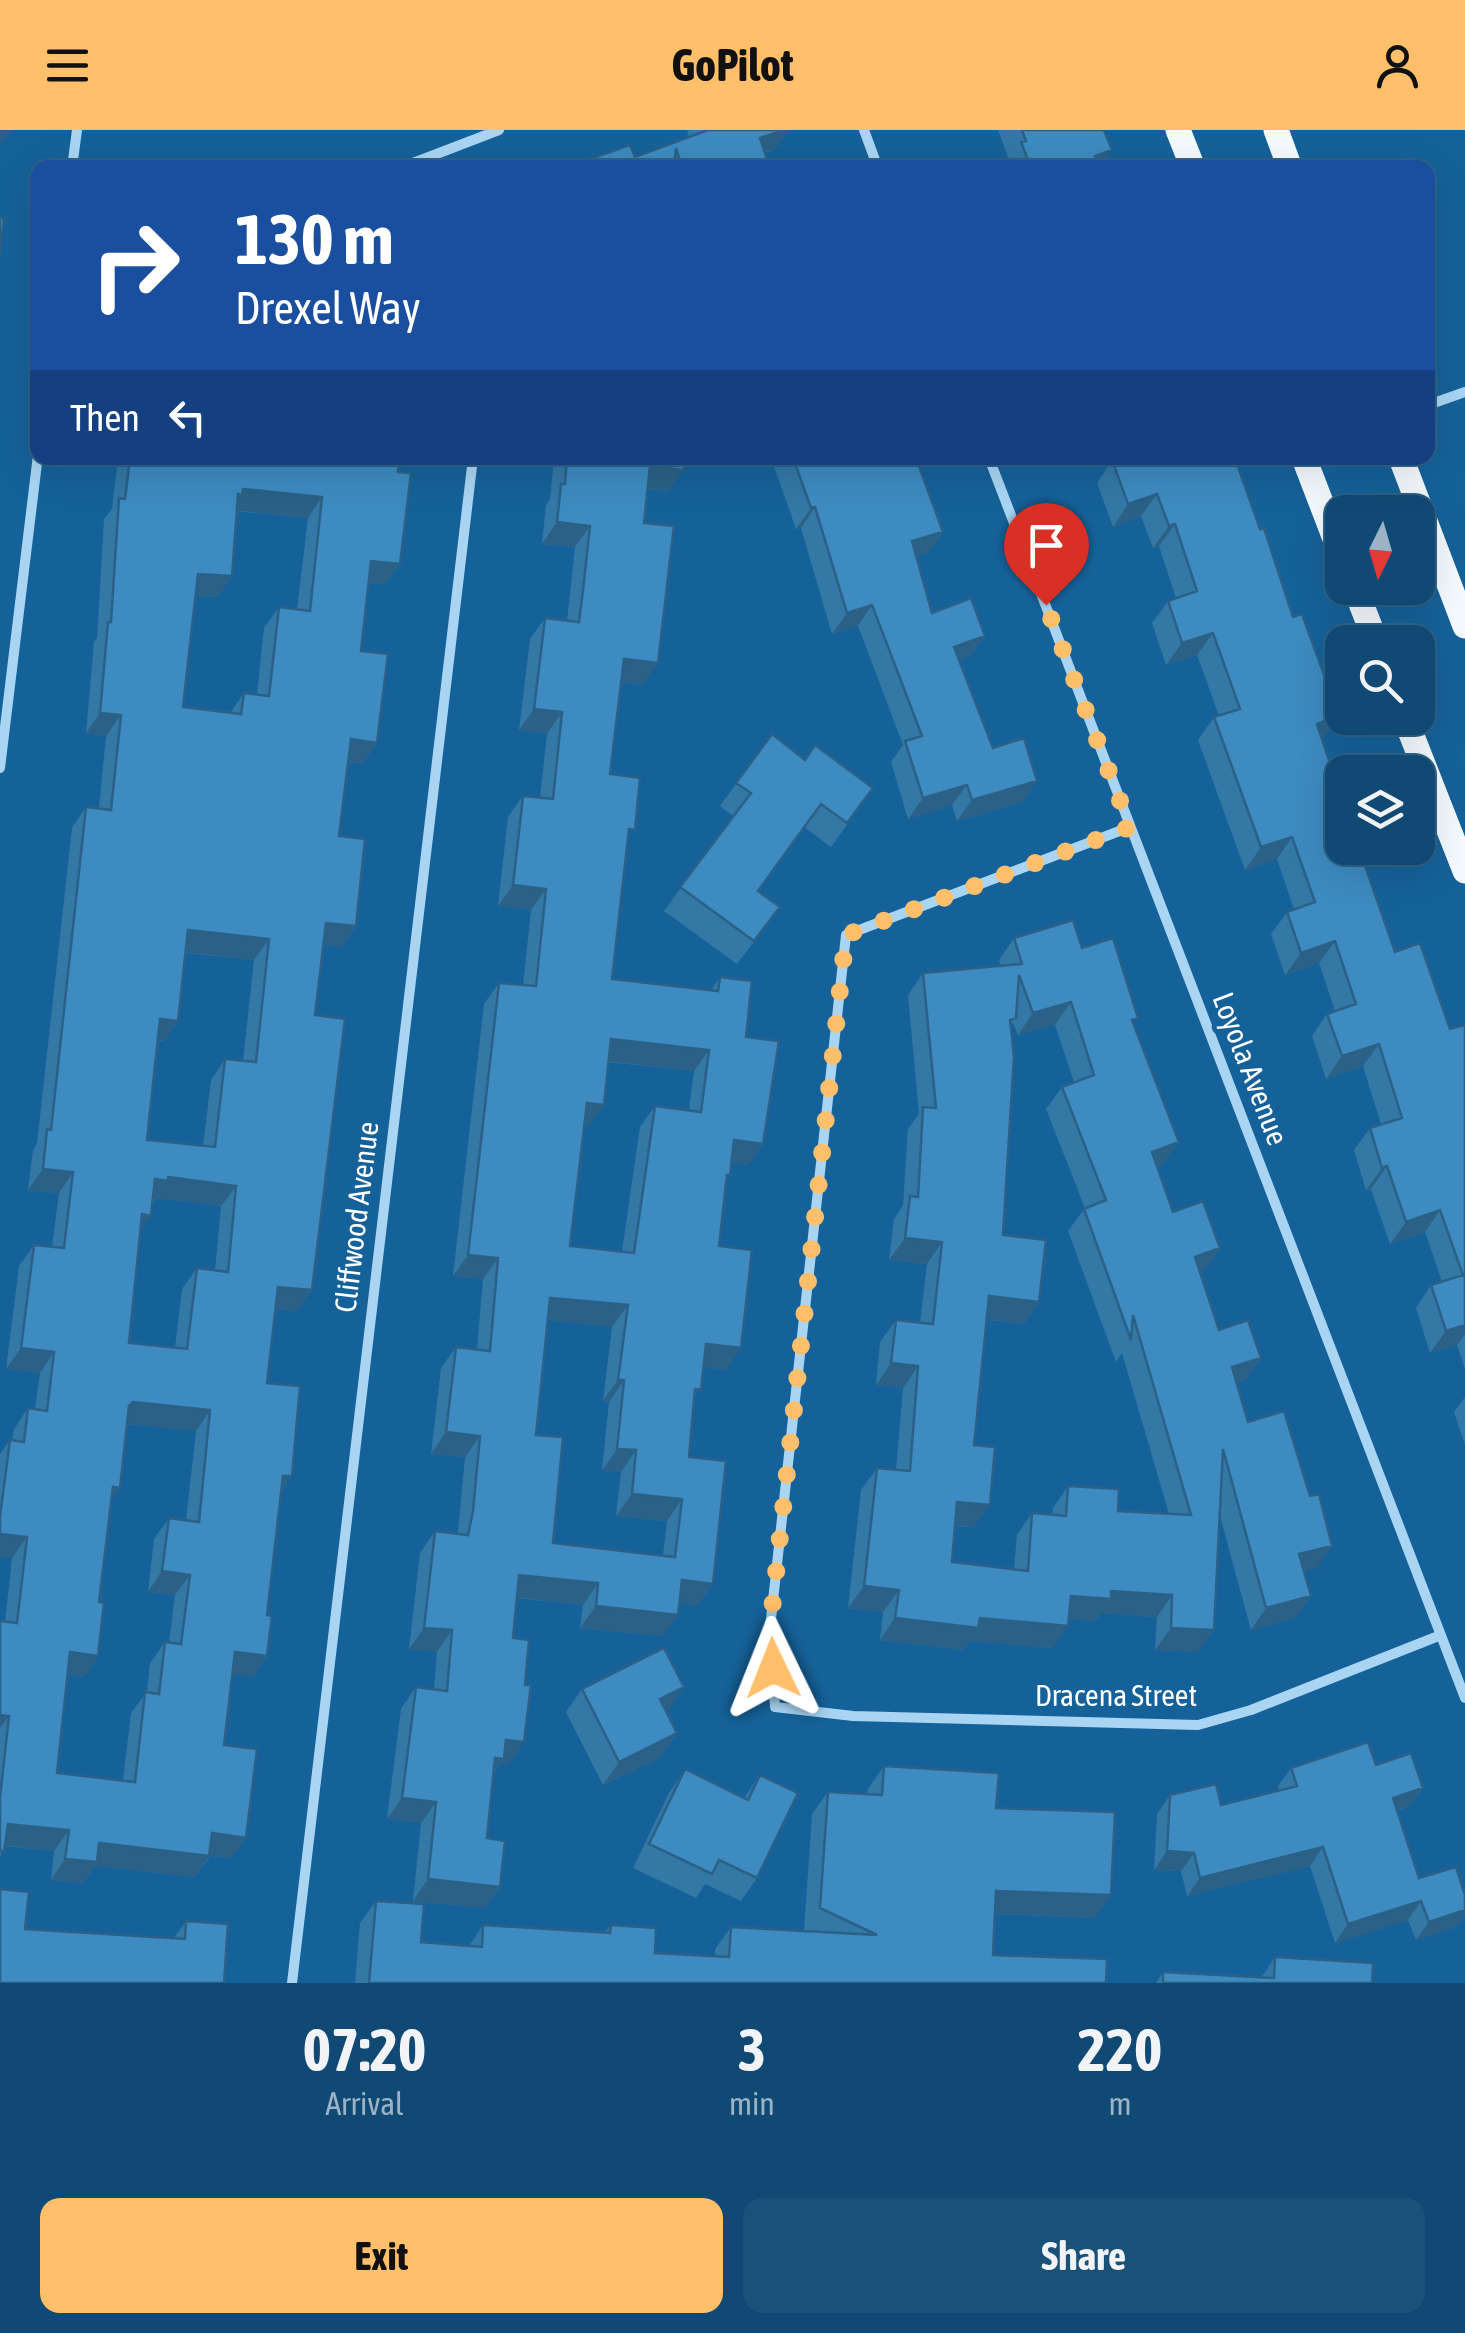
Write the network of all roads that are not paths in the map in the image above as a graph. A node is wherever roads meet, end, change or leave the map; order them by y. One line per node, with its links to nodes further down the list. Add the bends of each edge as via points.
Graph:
1 (77, 130): 7 (street)
2 (499, 130): 6 (street)
3 (864, 130): 10 (street)
4 (1178, 130): 11 (main road)
5 (1276, 130): 12 (main road)
6 (434, 155): 8 (street); 9 (street)
7 (73, 160)
8 (421, 160)
9 (436, 160)
10 (875, 160)
11 (1190, 160)
12 (1287, 160)
13 (1465, 392): 14 (street)
14 (1435, 403)
15 (37, 465): 22 (street)
16 (472, 465): 29 (street, Cliffwood Avenue)
17 (992, 465): 25 (street, Loyola Avenue)
18 (1307, 465): 20 (main road)
19 (1404, 465): 21 (main road)
20 (1325, 512)
21 (1465, 626)
22 (4, 707): 24 (street)
23 (1412, 735): 26 (main road)
24 (0, 768)
25 (1130, 827): 27 (street, Loyola Avenue); 27 (street, Dracena Street, via 846,935 770,1628 775,1707 853,1716 1198,1725)
26 (1465, 871)
27 (1441, 1635): 28 (street, Loyola Avenue)
28 (1465, 1698)
29 (292, 1983)

